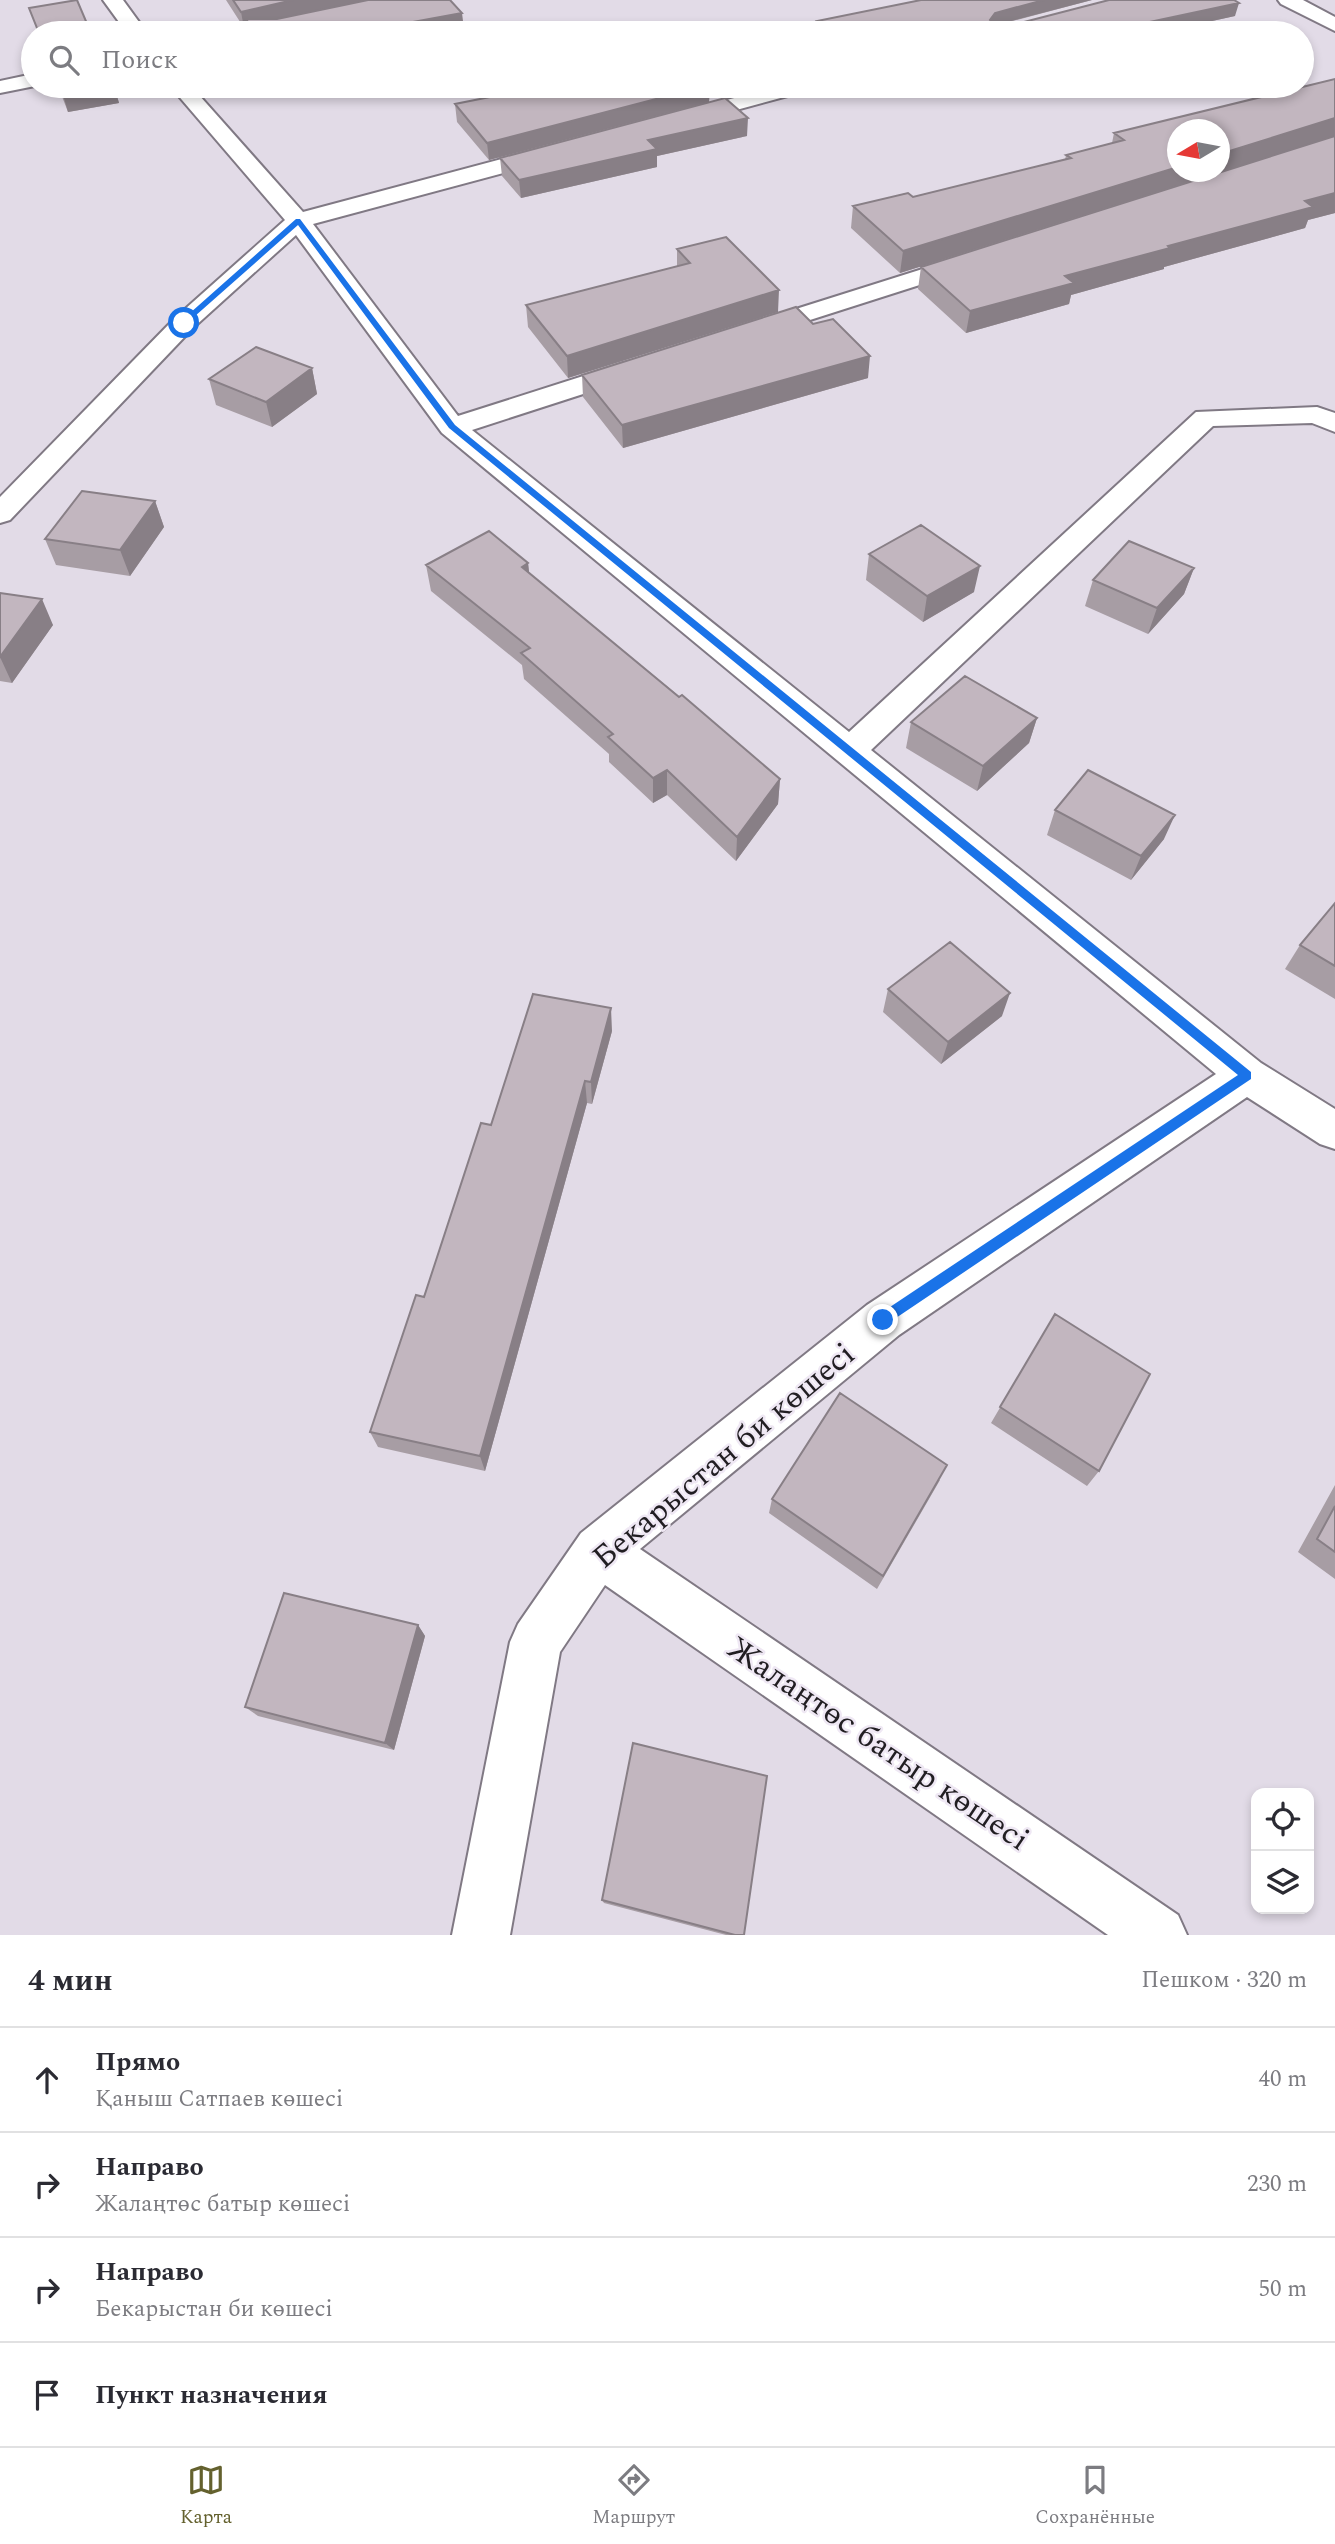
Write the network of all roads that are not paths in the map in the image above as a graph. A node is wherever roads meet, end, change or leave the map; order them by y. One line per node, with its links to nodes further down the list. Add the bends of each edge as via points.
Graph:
1 (113, 0): 3 (street)
2 (1287, 0): 4 (street)
3 (128, 21)
4 (1335, 25)
5 (21, 83): 6 (street)
6 (0, 88)
7 (190, 98): 11 (street)
8 (758, 98): 9 (street)
9 (657, 125)
10 (577, 146): 11 (street)
11 (298, 221): 16 (street); 17 (street, via 184,323)
12 (992, 254): 13 (street)
13 (729, 338)
14 (649, 364): 16 (street)
15 (1326, 419): 18 (street, via 1206,418)
16 (452, 427): 18 (street)
17 (0, 514)
18 (849, 751): 19 (street)
19 (1247, 1075): 20 (street); 21 (street, Бекарыстан би көшесі, via 883,1320)
20 (1335, 1131)
21 (599, 1551): 22 (street, Бекарыстан би көшесі, via 536,1642); 23 (street, Жалаңтөс батыр көшесі)
22 (481, 1935)
23 (1158, 1935)

